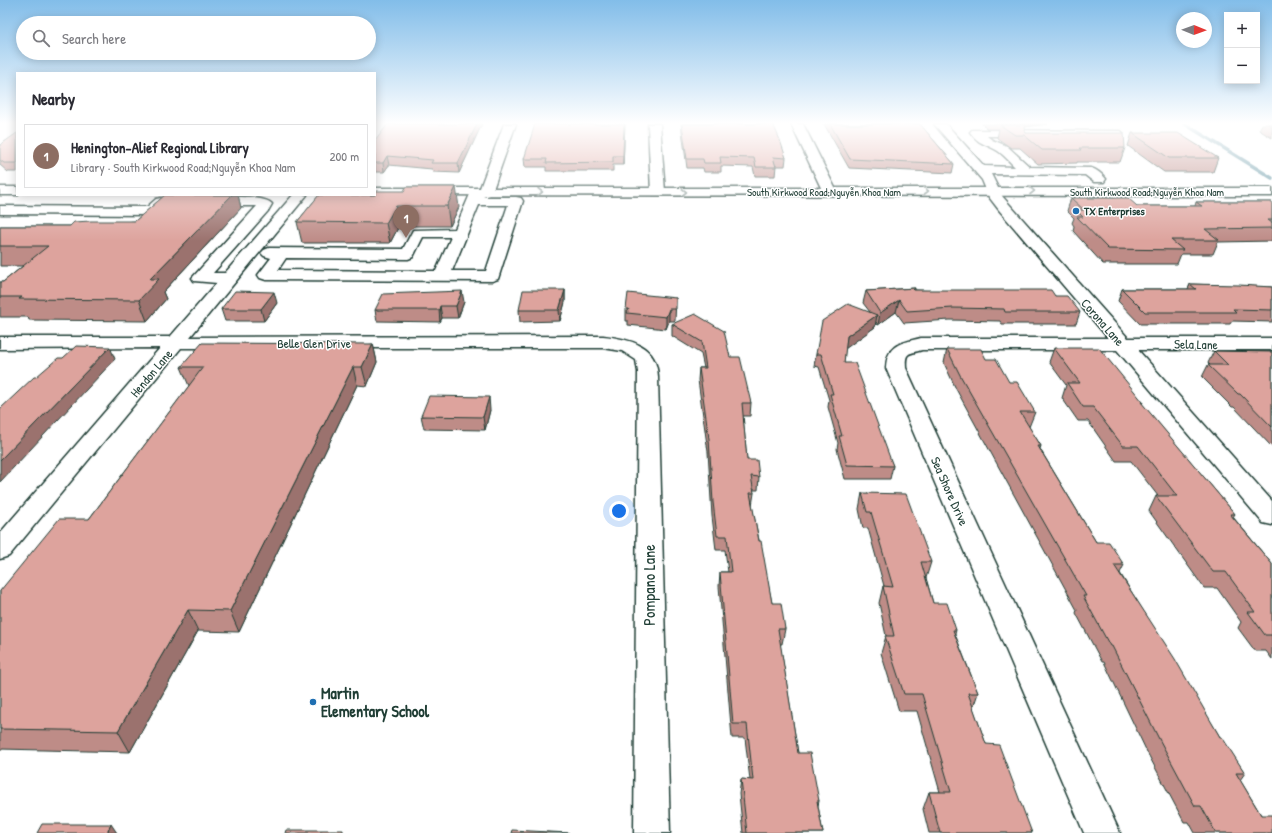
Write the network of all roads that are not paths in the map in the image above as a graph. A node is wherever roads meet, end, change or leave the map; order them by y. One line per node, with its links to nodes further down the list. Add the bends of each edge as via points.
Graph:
1 (494, 163): 18 (street)
2 (656, 163): 15 (street)
3 (816, 163): 14 (street)
4 (973, 163): 13 (street, Corona Lane)
5 (1019, 163): 6 (street)
6 (1026, 170): 9 (street, via 1085,171 1091,172); 13 (street)
7 (0, 179): 8 (main road)
8 (16, 179)
9 (1099, 179): 10 (main road, South Kirkwood Road;Nguyễn Khoa Nam); 13 (main road, South Kirkwood Road;Nguyễn Khoa Nam)
10 (1170, 179): 11 (main road, South Kirkwood Road;Nguyễn Khoa Nam); 20 (main road)
11 (1272, 179)
12 (376, 180): 18 (main road, South Kirkwood Road;Nguyễn Khoa Nam)
13 (987, 180): 14 (main road, South Kirkwood Road;Nguyễn Khoa Nam); 20 (main road, South Kirkwood Road;Nguyễn Khoa Nam, one-way to 20); 40 (street, Corona Lane, via 1004,207)
14 (827, 185): 15 (main road, South Kirkwood Road;Nguyễn Khoa Nam)
15 (657, 186): 18 (main road, South Kirkwood Road;Nguyễn Khoa Nam)
16 (0, 191): 17 (main road)
17 (16, 191)
18 (482, 191): 19 (main road, South Kirkwood Road;Nguyễn Khoa Nam); 33 (street); 36 (street, via 516,201 492,276)
19 (376, 192)
20 (1188, 192): 21 (main road, South Kirkwood Road;Nguyễn Khoa Nam)
21 (1266, 192)
22 (60, 198): 29 (street)
23 (133, 198): 30 (street)
24 (182, 202): 31 (street, via 161,202)
25 (198, 202): 27 (street, via 261,202 265,204)
26 (294, 202): 27 (street); 34 (street, Hendon Lane)
27 (264, 208): 37 (street, via 200,278)
28 (0, 210): 29 (street)
29 (43, 210): 30 (street)
30 (118, 210): 31 (street)
31 (151, 211): 32 (street)
32 (134, 225)
33 (460, 233): 35 (street, via 418,233 408,254); 36 (street)
34 (251, 253): 35 (street); 37 (street, Hendon Lane)
35 (282, 253): 36 (street, via 266,275)
36 (442, 276)
37 (230, 278): 39 (street, Hendon Lane)
38 (0, 343): 39 (street, Belle Glen Drive)
39 (176, 343): 42 (street, Belle Glen Drive, via 603,342); 44 (street, Hendon Lane)
40 (1121, 343): 41 (street, Sela Lane); 43 (street, Corona Lane); 46 (street, Sea Shore Drive, via 921,344 901,350 895,362)
41 (1272, 344)
42 (627, 347): 45 (street, Pompano Lane, via 643,357 647,365 648,381)
43 (1272, 517)
44 (0, 550)
45 (652, 833)
46 (1102, 833)

